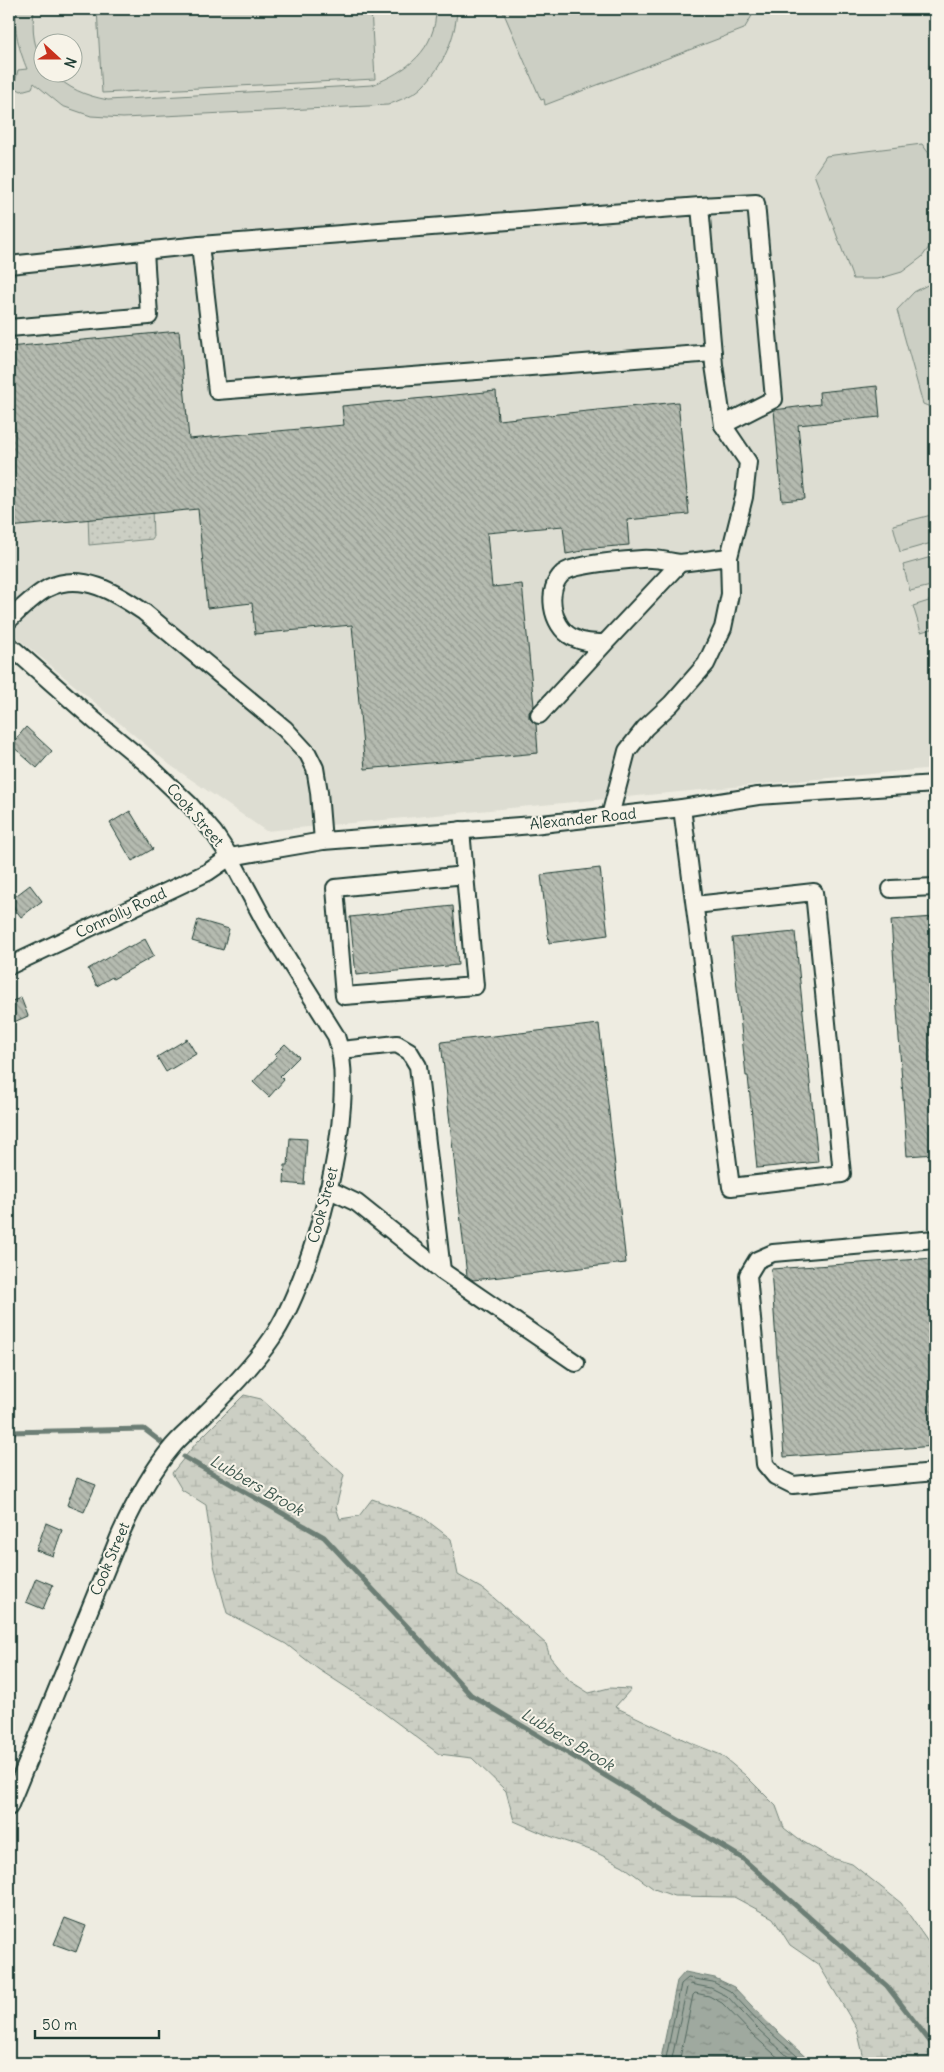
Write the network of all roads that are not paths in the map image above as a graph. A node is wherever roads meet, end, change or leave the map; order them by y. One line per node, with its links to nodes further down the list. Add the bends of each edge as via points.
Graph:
1 (700, 206): 2 (street); 6 (street); 7 (street, via 756,203 774,399)
2 (200, 245): 3 (street); 6 (street, via 217,391)
3 (145, 251): 4 (street); 5 (street, via 149,316)
4 (9, 265)
5 (9, 328)
6 (713, 354): 7 (street)
7 (723, 425): 8 (street, via 748,462 744,497)
8 (729, 557): 9 (street); 16 (street, via 730,594 723,628 706,664 626,751)
9 (680, 563): 11 (street); 11 (street, via 643,559 575,567 563,574 552,595 560,627 586,643)
10 (9, 620): 18 (street, via 48,588 68,583 84,582 122,596 285,729 308,754 315,768)
11 (606, 643): 13 (street)
12 (9, 644): 19 (street, Cook Street, via 190,805)
13 (539, 715)
14 (935, 784): 15 (street, Alexander Road, via 758,796)
15 (682, 808): 16 (street, Alexander Road); 23 (street)
16 (610, 816): 17 (street, Alexander Road)
17 (460, 830): 18 (street, Alexander Road); 20 (street)
18 (323, 841): 19 (street, Alexander Road)
19 (230, 857): 24 (street, Connolly Road, via 208,872); 25 (street, Cook Street, via 266,924 336,1036)
20 (465, 875): 20 (street, via 475,986 344,996 335,888)
21 (935, 887): 22 (street)
22 (891, 889)
23 (695, 905): 23 (street, via 731,1187 842,1174 814,892)
24 (9, 966)
25 (341, 1050): 26 (street, Cook Street, via 342,1101 334,1168); 28 (street, via 397,1044 409,1050 418,1066)
26 (328, 1189): 28 (street, via 357,1203); 31 (street, Cook Street, via 319,1226 285,1316 254,1362 172,1447 135,1502)
27 (935, 1239): 30 (street, via 773,1253 757,1260 748,1275 765,1464 775,1476 793,1485)
28 (442, 1271): 29 (street)
29 (576, 1363)
30 (935, 1472)
31 (9, 1807)

